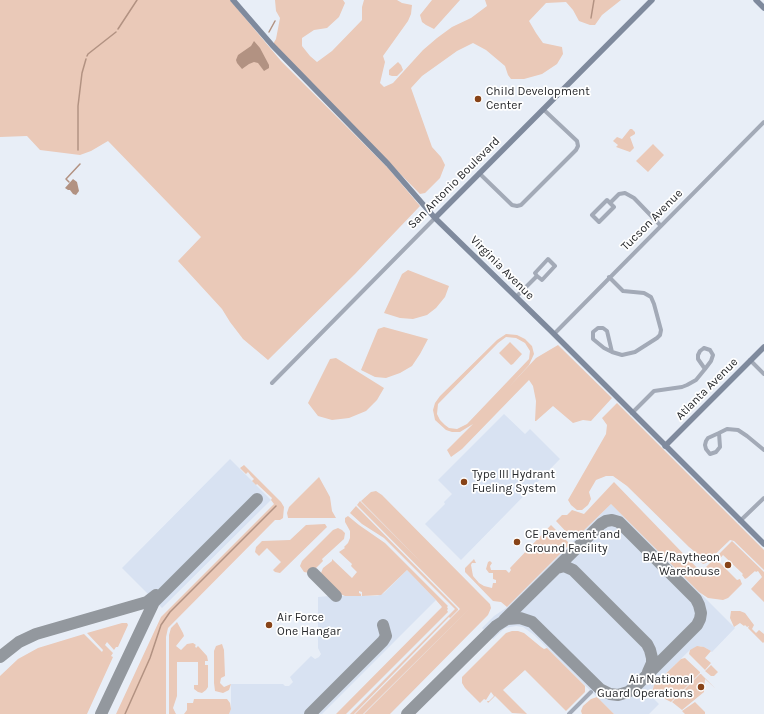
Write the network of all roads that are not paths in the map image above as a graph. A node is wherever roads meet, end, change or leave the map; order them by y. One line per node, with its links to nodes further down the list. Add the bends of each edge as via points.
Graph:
1 (233, 0): 9 (street, Virginia Avenue, via 272,45 388,164)
2 (652, 0): 5 (street, San Antonio Boulevard)
3 (756, 0): 4 (street)
4 (764, 8)
5 (543, 109): 7 (street, San Antonio Boulevard); 7 (street, via 576,141 576,150 521,205 517,206 512,205)
6 (764, 122): 10 (street, Tucson Avenue)
7 (479, 173): 9 (street, San Antonio Boulevard)
8 (610, 203): 8 (street, via 614,207 599,222 592,215 607,200); 10 (street, via 619,194 627,193)
9 (435, 218): 13 (street, Virginia Avenue); 20 (street, San Antonio Boulevard)
10 (661, 226): 12 (street, Tucson Avenue)
11 (537, 276): 11 (street, via 542,280 555,266 548,259 535,273); 13 (street)
12 (609, 277): 14 (street, Tucson Avenue); 16 (street, via 623,291 644,293 651,297 661,330 657,338 635,352 622,355)
13 (516, 297): 14 (street, Virginia Avenue)
14 (554, 334): 21 (street, Virginia Avenue)
15 (764, 347): 17 (street, Atlanta Avenue)
16 (612, 352): 16 (street, via 593,339 593,332 596,329 603,328 607,331)
17 (750, 360): 19 (street); 23 (street, Atlanta Avenue)
18 (705, 369): 18 (street, via 698,358 704,348 710,350 713,355); 21 (street, via 696,380 687,385 652,392)
19 (764, 374)
20 (272, 383)
21 (632, 413): 23 (street, Virginia Avenue)
22 (719, 432): 22 (street, via 708,438 704,445 710,454 720,447); 24 (street, via 727,429 738,430)
23 (665, 446): 26 (street, Virginia Avenue)
24 (764, 450)
25 (764, 498): 26 (street)
26 (740, 521): 27 (street, Virginia Avenue)
27 (764, 544)
28 (591, 692): 29 (street)
29 (569, 714)

